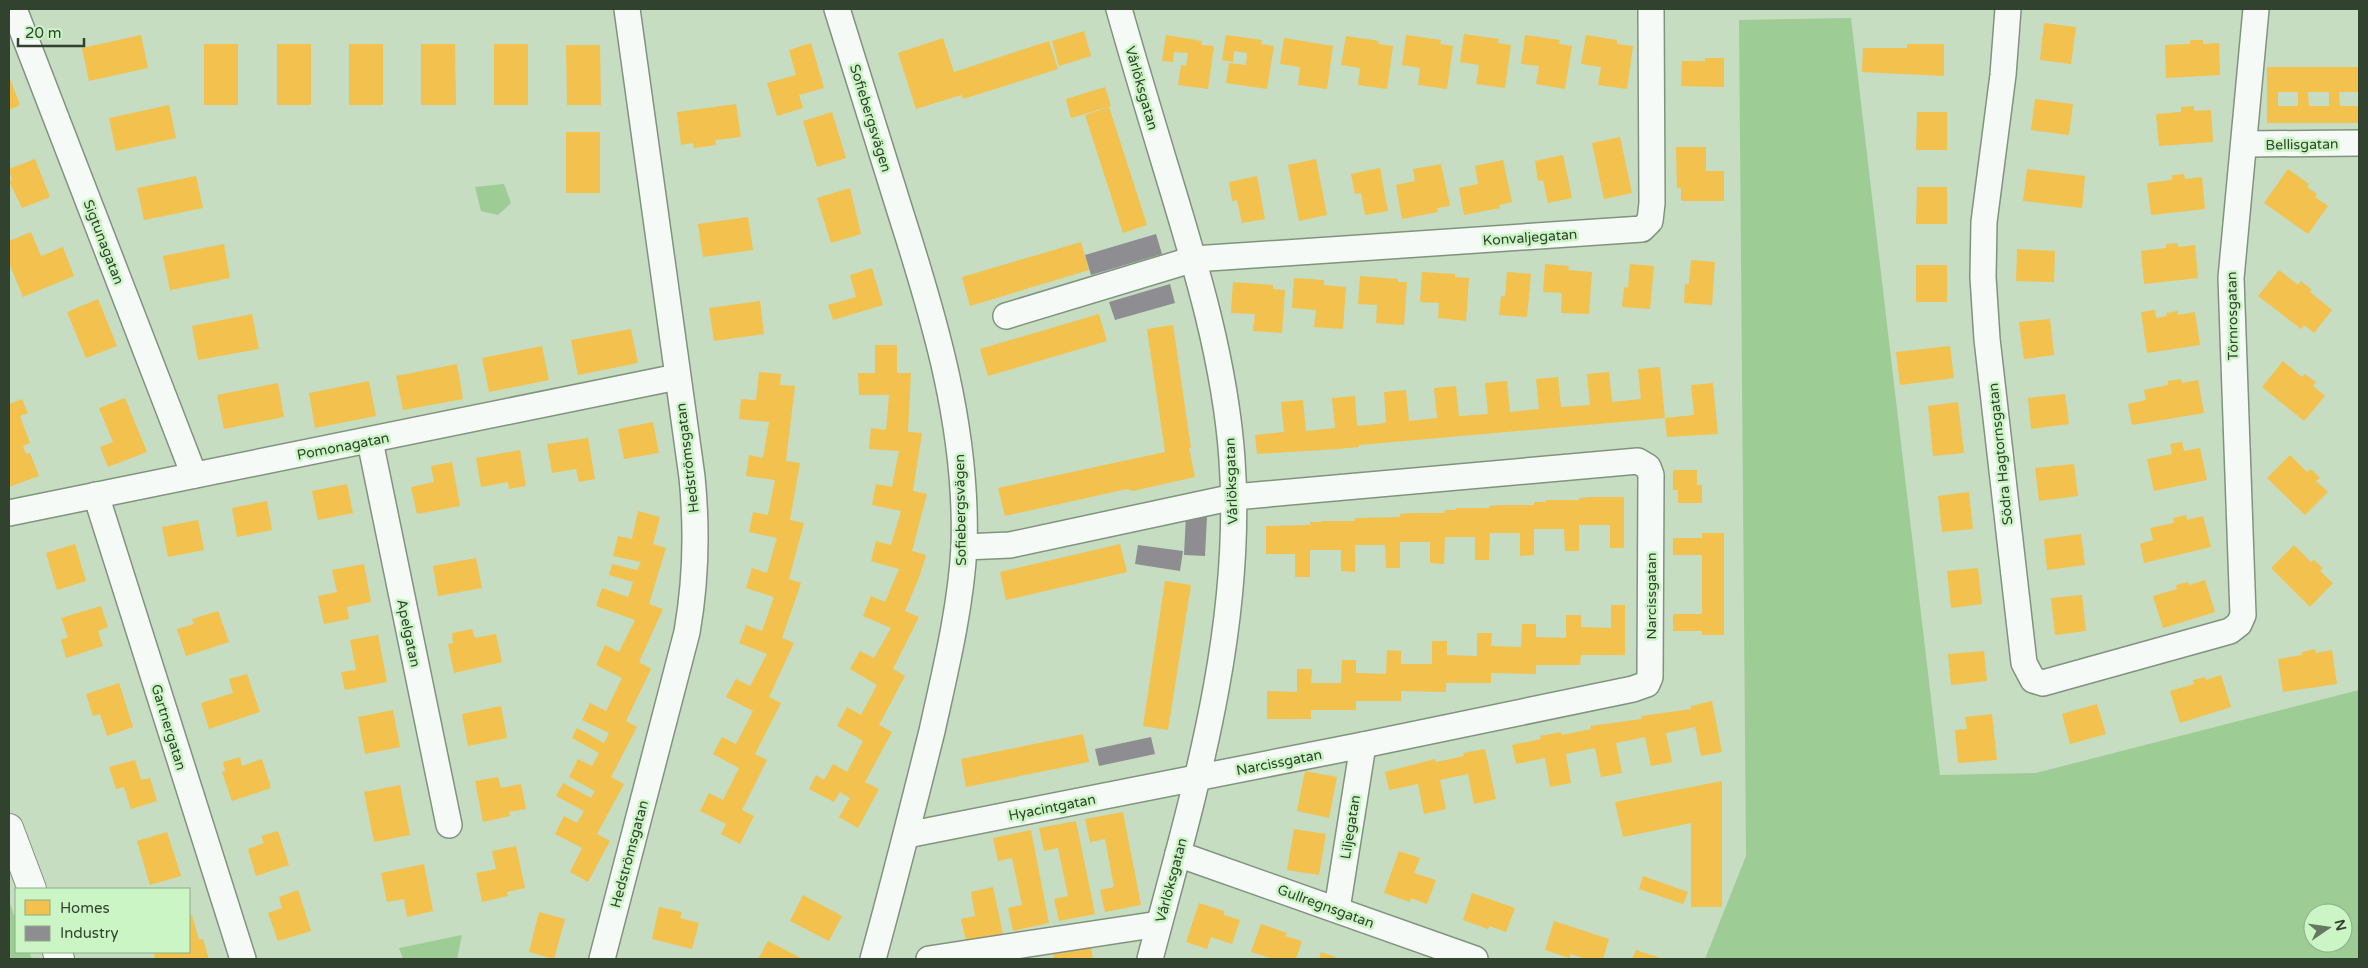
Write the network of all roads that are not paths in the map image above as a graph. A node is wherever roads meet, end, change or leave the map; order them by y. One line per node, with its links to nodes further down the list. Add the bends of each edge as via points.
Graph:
1 (14, 9): 14 (street, Sigtunagatan)
2 (627, 9): 12 (street, Hedströmsgatan)
3 (837, 9): 18 (street, Sofiebergsvägen, via 932,314 950,386 962,465)
4 (1119, 9): 10 (street, Vårlöksgatan)
5 (1651, 9): 10 (street, Konvaljegatan, via 1652,203 1650,221 1642,229)
6 (2008, 9): 19 (street, Södra Hagtornsgatan, via 1984,222 1983,277 1987,339 2027,672 2037,683 2051,683 2230,631)
7 (2256, 9): 9 (street, Törnrosgatan)
8 (2359, 143): 9 (street, Bellisgatan)
9 (2245, 144): 19 (street, Törnrosgatan, via 2231,278 2244,605)
10 (1194, 258): 11 (street, Konvaljegatan); 16 (street, Vårlöksgatan, via 1226,411)
11 (1006, 316)
12 (677, 378): 13 (street, Pomonagatan); 30 (street, Hedströmsgatan, via 694,502 692,606 688,632)
13 (370, 441): 14 (street, Pomonagatan); 22 (street, Apelgatan)
14 (194, 475): 15 (street, Pomonagatan)
15 (96, 495): 17 (street, Pomonagatan); 29 (street, Gartnergatan)
16 (1234, 497): 18 (street, via 1010,546); 20 (street, Narcissgatan, via 1633,460 1644,463 1650,471 1650,677 1647,684); 21 (street, Vårlöksgatan, via 1227,623)
17 (9, 513)
18 (964, 547): 24 (street, Sofiebergsvägen, via 943,682)
19 (2239, 624)
20 (1363, 745): 21 (street, Narcissgatan); 27 (street, Liljegatan)
21 (1197, 778): 24 (street, Hyacintgatan); 25 (street, Vårlöksgatan)
22 (448, 825)
23 (9, 828): 26 (main road)
24 (906, 835): 31 (street, Sofiebergsvägen)
25 (1178, 854): 27 (street, Gullregnsgatan); 28 (street, Vårlöksgatan)
26 (32, 888)
27 (1337, 909): 34 (street, Gullregnsgatan)
28 (1159, 924): 32 (street); 33 (street, Vårlöksgatan)
29 (243, 959)
30 (602, 959)
31 (873, 959)
32 (929, 959)
33 (1150, 959)
34 (1475, 959)

